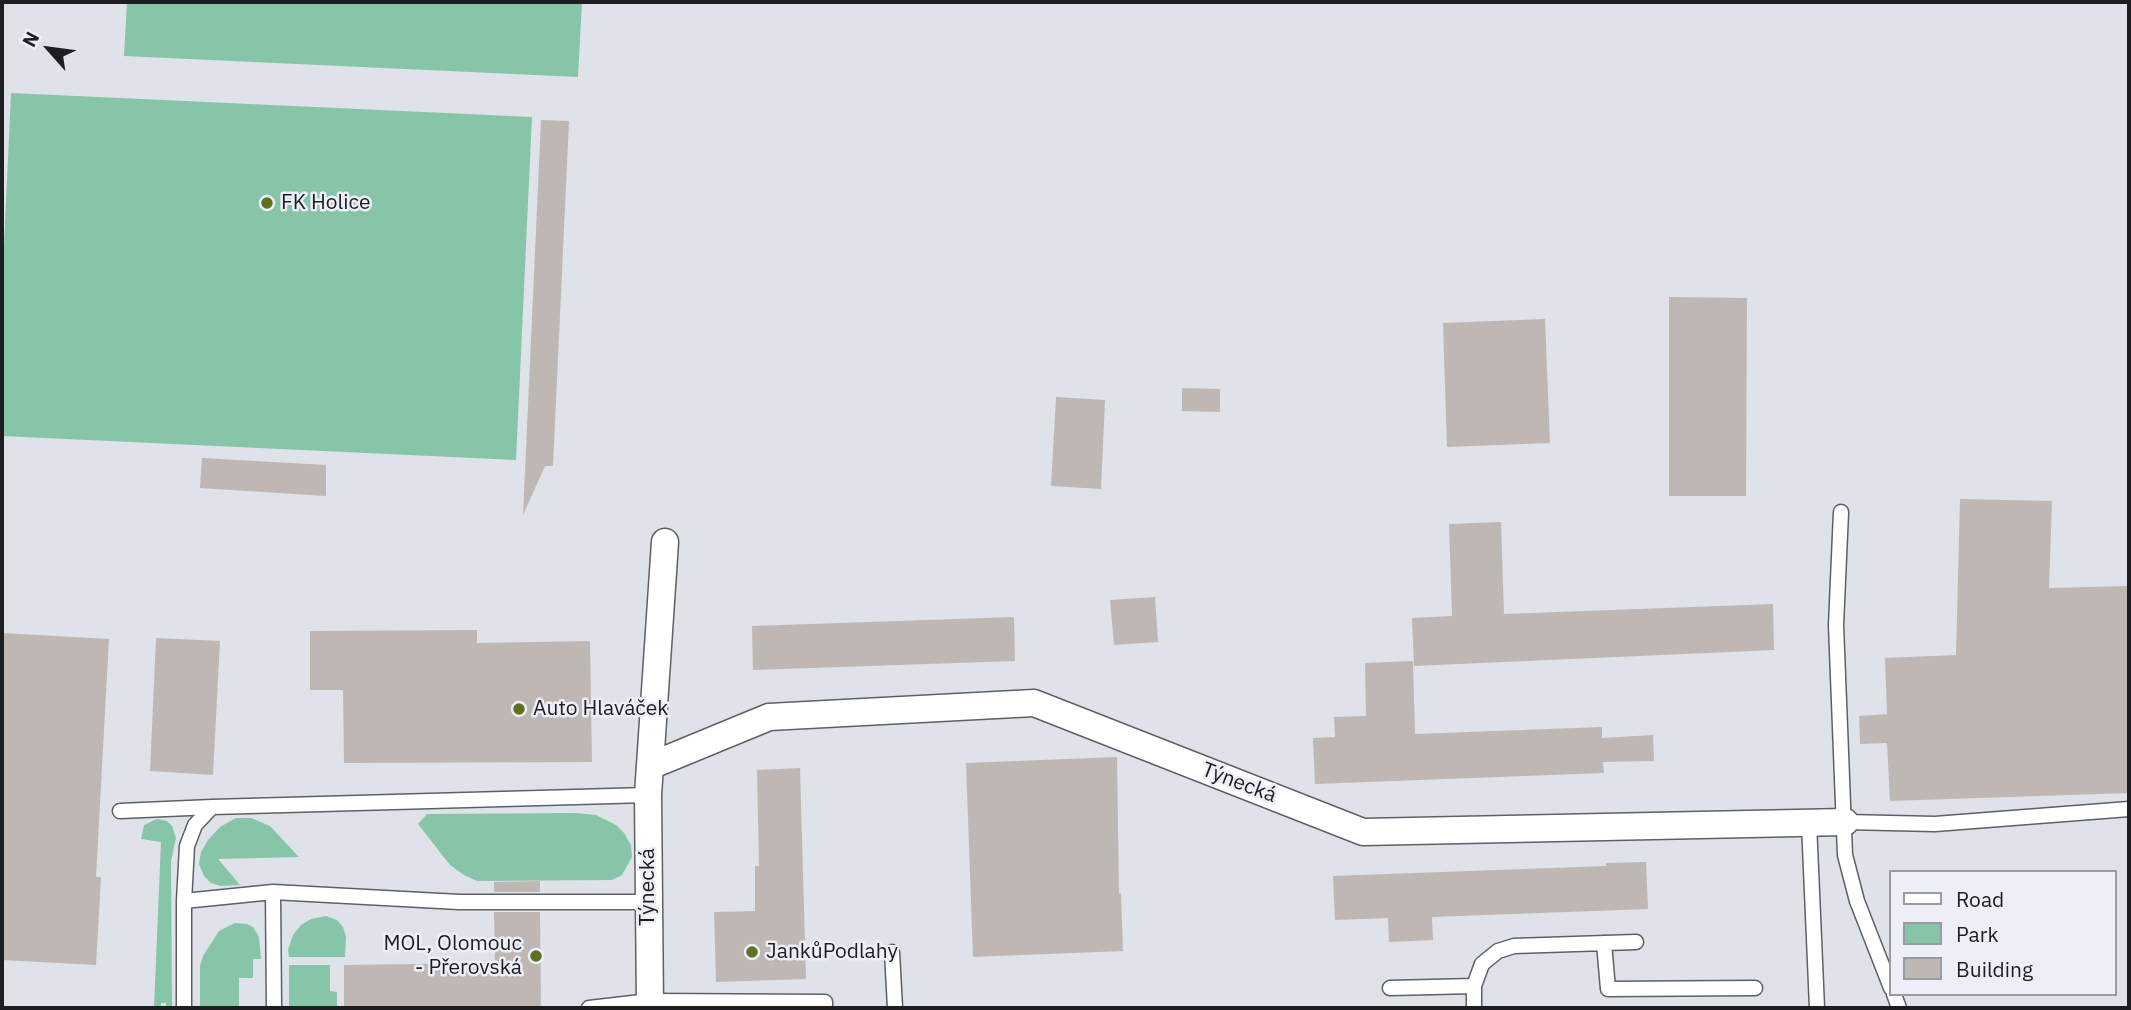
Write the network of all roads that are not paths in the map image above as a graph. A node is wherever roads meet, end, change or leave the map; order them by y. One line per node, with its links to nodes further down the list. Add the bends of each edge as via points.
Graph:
1 (1841, 512): 8 (lane, via 1836,625)
2 (664, 542): 3 (street, Týnecká)
3 (650, 766): 4 (street, Týnecká); 9 (street, Týnecká, via 769,717 1034,702 1363,832)
4 (648, 795): 5 (lane); 12 (street, Týnecká)
5 (212, 807): 7 (lane); 11 (lane, via 195,825 187,846)
6 (2129, 809): 8 (lane, via 1935,824)
7 (120, 811)
8 (1845, 822): 9 (street, Týnecká); 16 (lane, via 1845,855 1857,901)
9 (1809, 823): 28 (lane)
10 (273, 892): 11 (lane); 12 (lane, via 458,902); 23 (lane)
11 (184, 901): 22 (lane)
12 (648, 902): 20 (street, Týnecká)
13 (1636, 942): 14 (lane)
14 (1604, 943): 17 (lane, via 1514,946 1498,951 1482,964); 19 (lane, via 1608,989)
15 (892, 952): 26 (lane)
16 (1890, 985)
17 (1474, 986): 18 (lane); 27 (lane)
18 (1390, 988)
19 (1755, 988)
20 (650, 1005): 21 (lane); 24 (lane)
21 (718, 1005): 25 (lane, via 825,1002)
22 (184, 1008)
23 (274, 1008)
24 (589, 1008)
25 (825, 1008)
26 (895, 1008)
27 (1474, 1008)
28 (1817, 1008)

